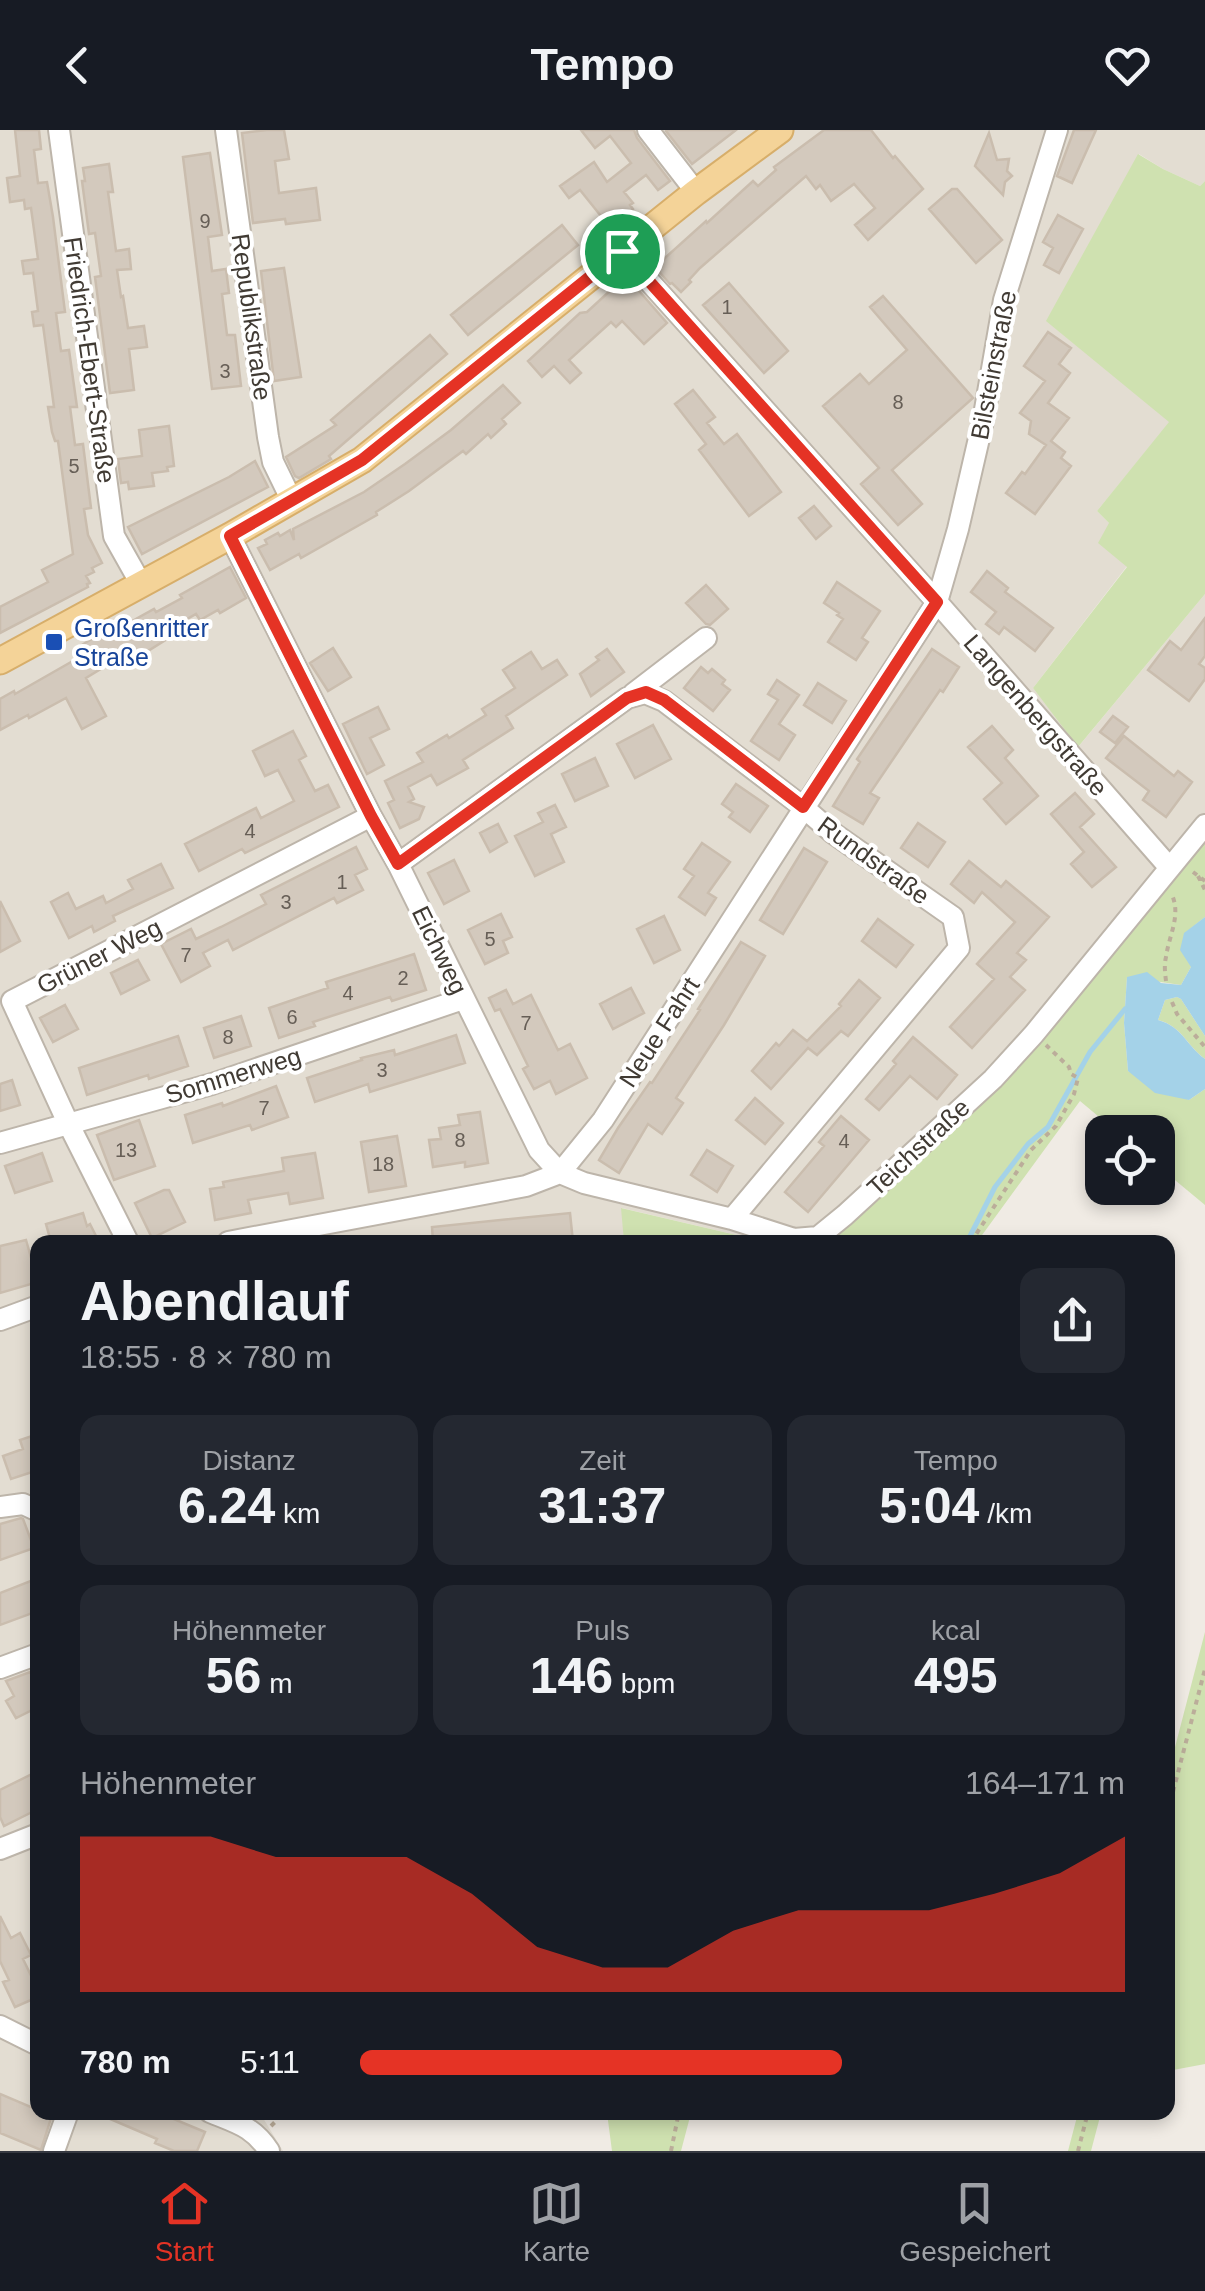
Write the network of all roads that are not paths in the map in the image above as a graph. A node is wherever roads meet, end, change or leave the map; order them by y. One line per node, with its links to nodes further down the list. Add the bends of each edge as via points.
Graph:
1 (59, 130): 10 (street, Friedrich-Ebert-Straße, via 114,536)
2 (226, 130): 8 (street, Republikstraße, via 268,437)
3 (648, 130): 6 (street)
4 (780, 130): 6 (main road)
5 (1057, 130): 11 (street, Bilsteinstraße, via 1004,300)
6 (696, 192): 7 (main road)
7 (622, 251): 8 (main road, via 362,460); 11 (street, Langenbergstraße)
8 (292, 501): 9 (main road)
9 (230, 536): 10 (main road); 16 (street, Eichweg)
10 (141, 584): 13 (main road)
11 (937, 602): 15 (street, Neue Fahrt); 19 (street, Langenbergstraße)
12 (706, 638): 14 (street)
13 (0, 661)
14 (627, 698): 15 (street, Rundstraße, via 646,692 664,700); 18 (street)
15 (803, 807): 24 (street, Neue Fahrt, via 602,1120); 25 (street, Rundstraße, via 953,917 958,948)
16 (371, 816): 18 (street, Eichweg); 21 (street, Grüner Weg, via 12,1001)
17 (1205, 825): 19 (street, Teichstraße)
18 (398, 864): 20 (street, Eichweg)
19 (1164, 874): 29 (street, Teichstraße, via 992,1079)
20 (463, 999): 21 (street, Sommerweg, via 212,1084); 23 (street, Eichweg)
21 (68, 1123): 22 (street, Sommerweg); 26 (street, Grüner Weg)
22 (0, 1142)
23 (540, 1150): 24 (street, Teichstraße)
24 (560, 1173): 25 (street, Teichstraße); 27 (street, via 526,1186)
25 (732, 1219): 28 (street, Teichstraße)
26 (124, 1235)
27 (265, 1235)
28 (782, 1235)
29 (819, 1235)
30 (30, 1309): 31 (street)
31 (0, 1320)
32 (0, 1507): 33 (street)
33 (30, 1507)
34 (30, 1657): 35 (street)
35 (0, 1668)
36 (30, 1837): 37 (street)
37 (0, 1849)
38 (0, 2026): 39 (street)
39 (30, 2041)
40 (65, 2120): 42 (street)
41 (230, 2120): 43 (street, via 260,2136)
42 (54, 2151)
43 (269, 2151)

